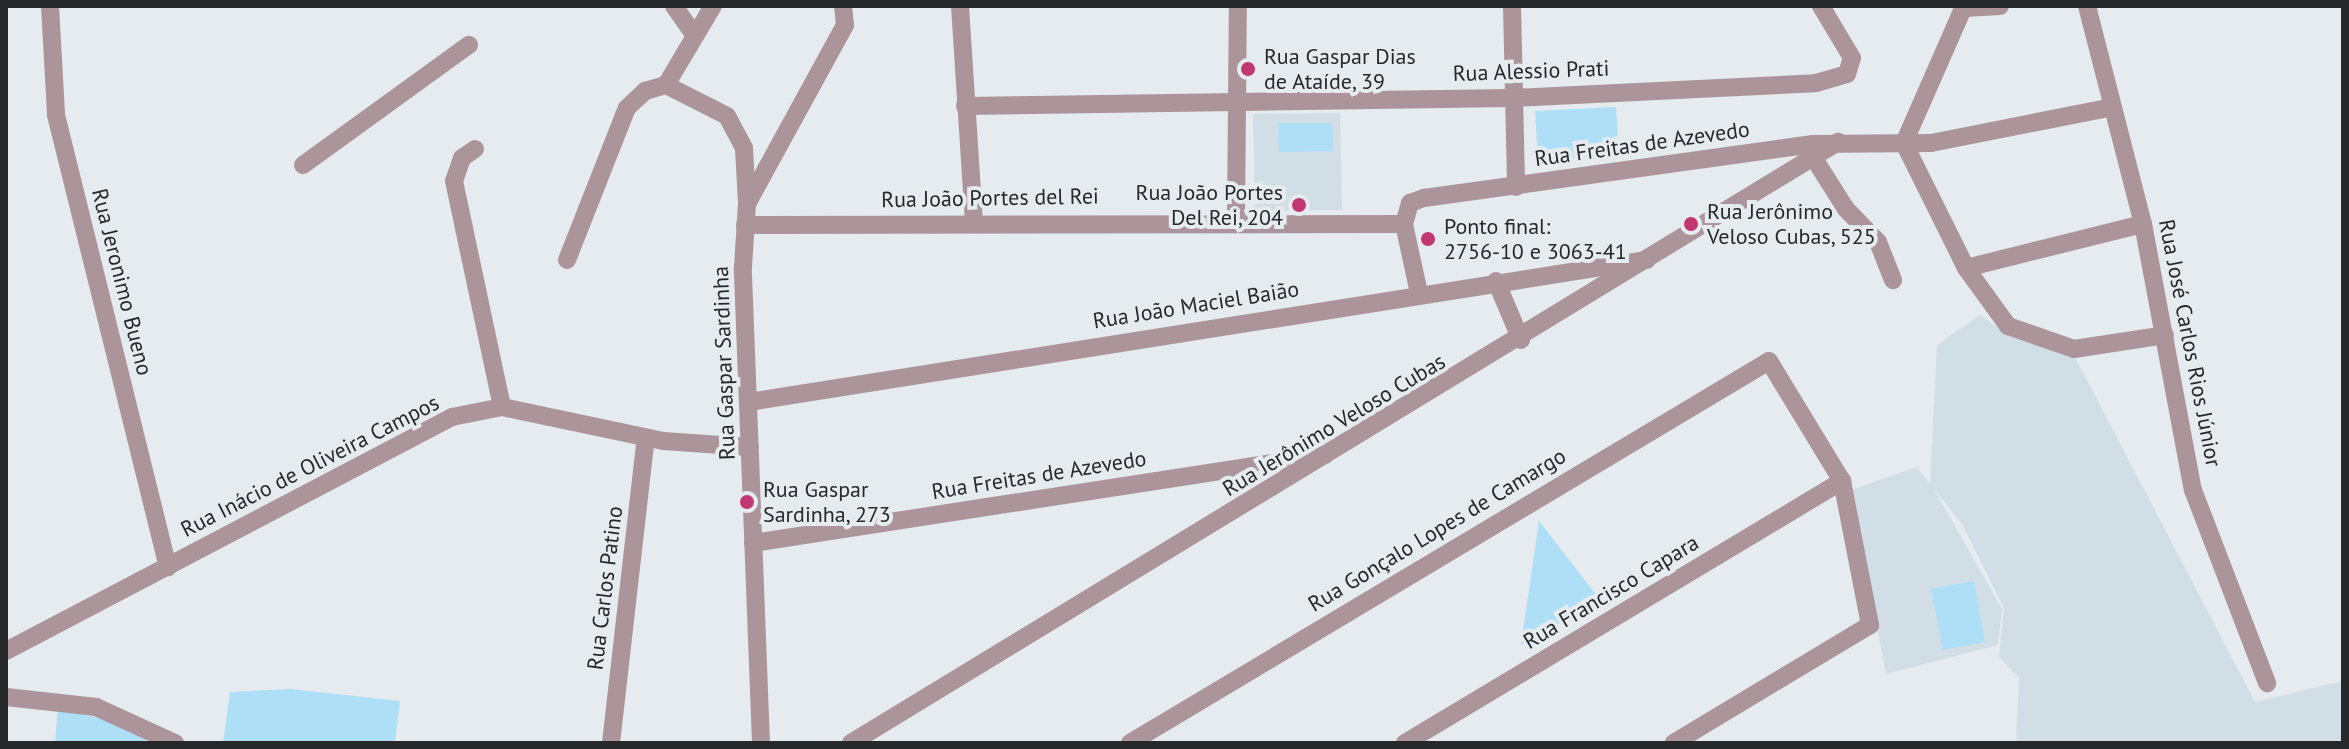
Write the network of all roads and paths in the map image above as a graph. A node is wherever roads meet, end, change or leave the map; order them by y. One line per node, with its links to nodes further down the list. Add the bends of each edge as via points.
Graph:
1 (50, 6): 46 (street, Rua Jeronimo Bueno, via 56,115)
2 (674, 6): 12 (street)
3 (713, 6): 12 (street)
4 (843, 6): 25 (street, Rua Gaspar Sardinha, via 845,25)
5 (960, 6): 17 (street)
6 (1238, 6): 16 (street)
7 (1512, 6): 15 (street)
8 (1821, 6): 15 (street, Rua Alessio Prati, via 1851,47 1851,67 1839,79)
9 (2000, 6): 11 (street)
10 (2087, 6): 18 (street, Rua José Carlos Rios Júnior)
11 (1964, 7): 20 (street)
12 (694, 35): 14 (street)
13 (469, 45): 23 (street)
14 (666, 85): 25 (street, via 709,103 731,123 744,148); 31 (street, via 645,91 627,108)
15 (1512, 98): 16 (street, Rua Alessio Prati); 24 (street)
16 (1237, 100): 17 (street, Rua Alessio Prati); 26 (street)
17 (965, 106): 27 (street)
18 (2112, 107): 20 (street, Rua Freitas de Azevedo); 29 (street, Rua José Carlos Rios Júnior)
19 (1838, 142): 20 (street, Rua Freitas de Azevedo); 22 (street, Rua Jerônimo Veloso Cubas); 24 (street, Rua Freitas de Azevedo)
20 (1904, 143): 33 (street)
21 (475, 149): 40 (street, via 462,158 454,181)
22 (1815, 160): 32 (street, Rua Jerônimo Veloso Cubas); 34 (street, via 1846,209 1878,242)
23 (303, 165)
24 (1516, 187): 28 (street, Rua Freitas de Azevedo, via 1416,200)
25 (747, 204): 30 (street, Rua Gaspar Sardinha)
26 (1236, 219): 27 (street, Rua João Portes del Rei); 28 (street, Rua João Portes del Rei)
27 (974, 222): 30 (street, Rua João Portes del Rei)
28 (1404, 224): 36 (street)
29 (2143, 224): 33 (street); 37 (street, Rua José Carlos Rios Júnior)
30 (745, 225): 39 (street, Rua Gaspar Sardinha)
31 (567, 260)
32 (1651, 260): 35 (street, Rua João Maciel Baião); 38 (street, Rua Jerônimo Veloso Cubas)
33 (1966, 268): 37 (street, via 2008,326 2043,344 2074,349)
34 (1893, 280)
35 (1496, 281): 36 (street, Rua João Maciel Baião); 38 (street)
36 (1419, 293): 39 (street, Rua João Maciel Baião)
37 (2165, 335): 48 (street, Rua José Carlos Rios Júnior, via 2193,490)
38 (1521, 340): 43 (street, Rua Jerônimo Veloso Cubas)
39 (749, 402): 42 (street, Rua Gaspar Sardinha)
40 (502, 407): 41 (street, Rua Inácio de Oliveira Campos); 46 (street, Rua Inácio de Oliveira Campos, via 452,417 405,439)
41 (646, 438): 42 (street, Rua Inácio de Oliveira Campos); 51 (street, Rua Carlos Patino)
42 (750, 447): 45 (street, Rua Gaspar Sardinha)
43 (1332, 454): 45 (street, Rua Freitas de Azevedo); 53 (street, Rua Jerônimo Veloso Cubas)
44 (1842, 481): 54 (street, Rua Gonçalo Lopes de Camargo, via 1769,361); 55 (street, Rua Francisco Capara); 56 (street, via 1870,625)
45 (753, 543): 52 (street, Rua Gaspar Sardinha)
46 (168, 567): 47 (street, Rua Inácio de Oliveira Campos)
47 (6, 651)
48 (2267, 683)
49 (6, 697): 50 (street, via 96,707)
50 (175, 743)
51 (611, 743)
52 (761, 743)
53 (851, 743)
54 (1130, 743)
55 (1405, 743)
56 (1674, 743)

